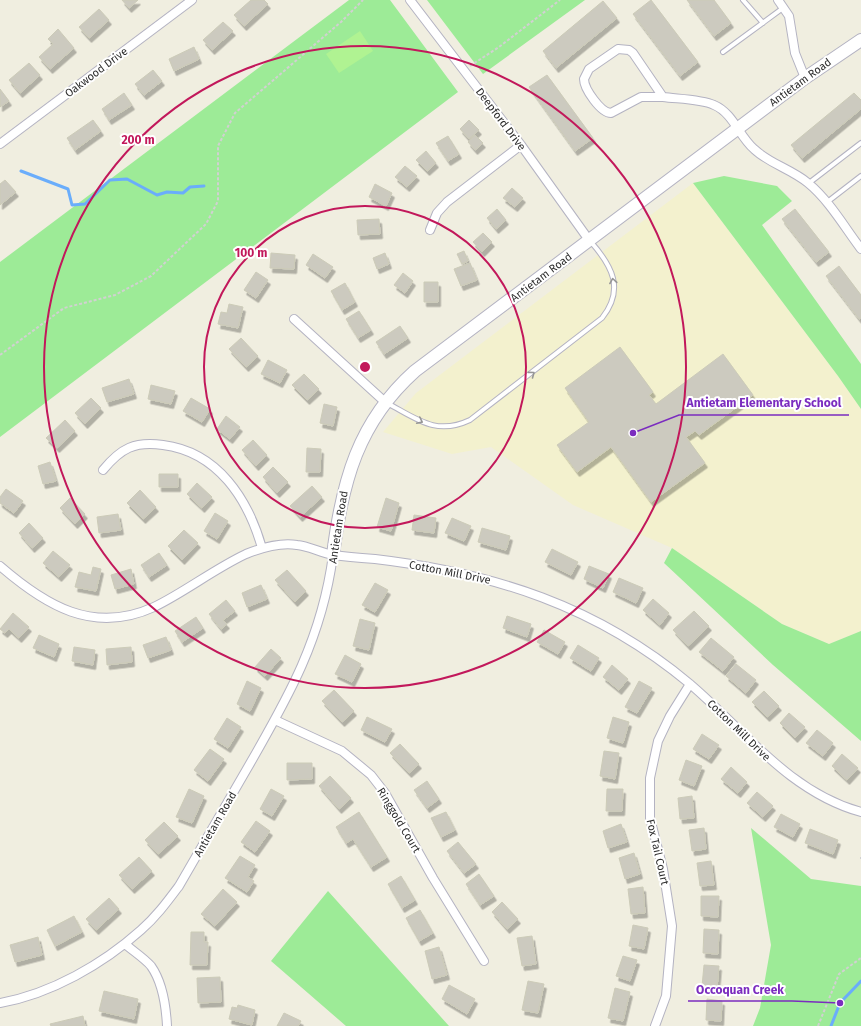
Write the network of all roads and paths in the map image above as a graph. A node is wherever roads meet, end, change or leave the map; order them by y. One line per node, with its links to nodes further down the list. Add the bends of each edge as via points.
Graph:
1 (192, 0): 16 (street, Oakwood Drive)
2 (363, 0): 25 (path, via 235,113 218,146 218,201 206,224 151,276 115,295 64,308)
3 (410, 0): 11 (street, Deepford Drive)
4 (560, 0): 11 (path, via 500,47)
5 (743, 0): 8 (lane)
6 (778, 0): 7 (street)
7 (783, 7): 8 (lane); 12 (street, via 792,26 795,53)
8 (763, 23): 10 (lane)
9 (861, 40): 12 (street, Antietam Road)
10 (723, 52)
11 (464, 70): 17 (street, Deepford Drive)
12 (805, 78): 14 (street, Antietam Road)
13 (663, 97): 13 (street, via 629,50 618,49 589,69 584,79 586,89 608,113 641,97); 14 (street, via 713,104 729,116)
14 (737, 129): 19 (street, via 762,156); 22 (street, Antietam Road)
15 (861, 143): 19 (lane)
16 (0, 144)
17 (521, 145): 21 (street, via 447,202 438,212); 22 (street, Deepford Drive)
18 (861, 176): 20 (lane)
19 (809, 183): 20 (street)
20 (826, 203): 23 (street)
21 (430, 230)
22 (589, 240): 26 (street, Antietam Road, via 415,371); 26 (lane, one-way to 22, via 427,424 449,427 460,425 470,420 602,318 613,301 614,282 603,256)
23 (861, 249)
24 (294, 319): 26 (street)
25 (0, 355)
26 (385, 402): 29 (street, Antietam Road, via 362,440 345,483)
27 (103, 470): 28 (street, via 114,456 140,444 170,446 201,457 215,466 241,496 257,529)
28 (262, 548): 29 (street, Cotton Mill Drive, via 297,545); 30 (street, Cotton Mill Drive, via 233,560 154,607 122,617 79,615 53,605 21,584)
29 (333, 555): 31 (street, Cotton Mill Drive, via 422,565 500,582 528,591 563,605 628,639 659,659); 32 (street, Antietam Road, via 326,596 317,627 293,688)
30 (0, 566)
31 (690, 684): 33 (street, Cotton Mill Drive, via 762,754 785,772 835,802); 39 (street, Fox Tail Court, via 658,741 650,778 650,818 663,869 672,926 666,996)
32 (275, 720): 34 (street, Antietam Road, via 179,886 162,909); 36 (street, Ringgold Court, via 342,751 371,775 385,793)
33 (861, 812)
34 (125, 944): 37 (street, Antietam Road, via 70,978 35,993); 38 (street, via 150,966 157,978 163,994)
35 (861, 958): 40 (path, via 839,974)
36 (484, 961)
37 (0, 1003)
38 (167, 1026)
39 (656, 1026)
40 (818, 1026)

